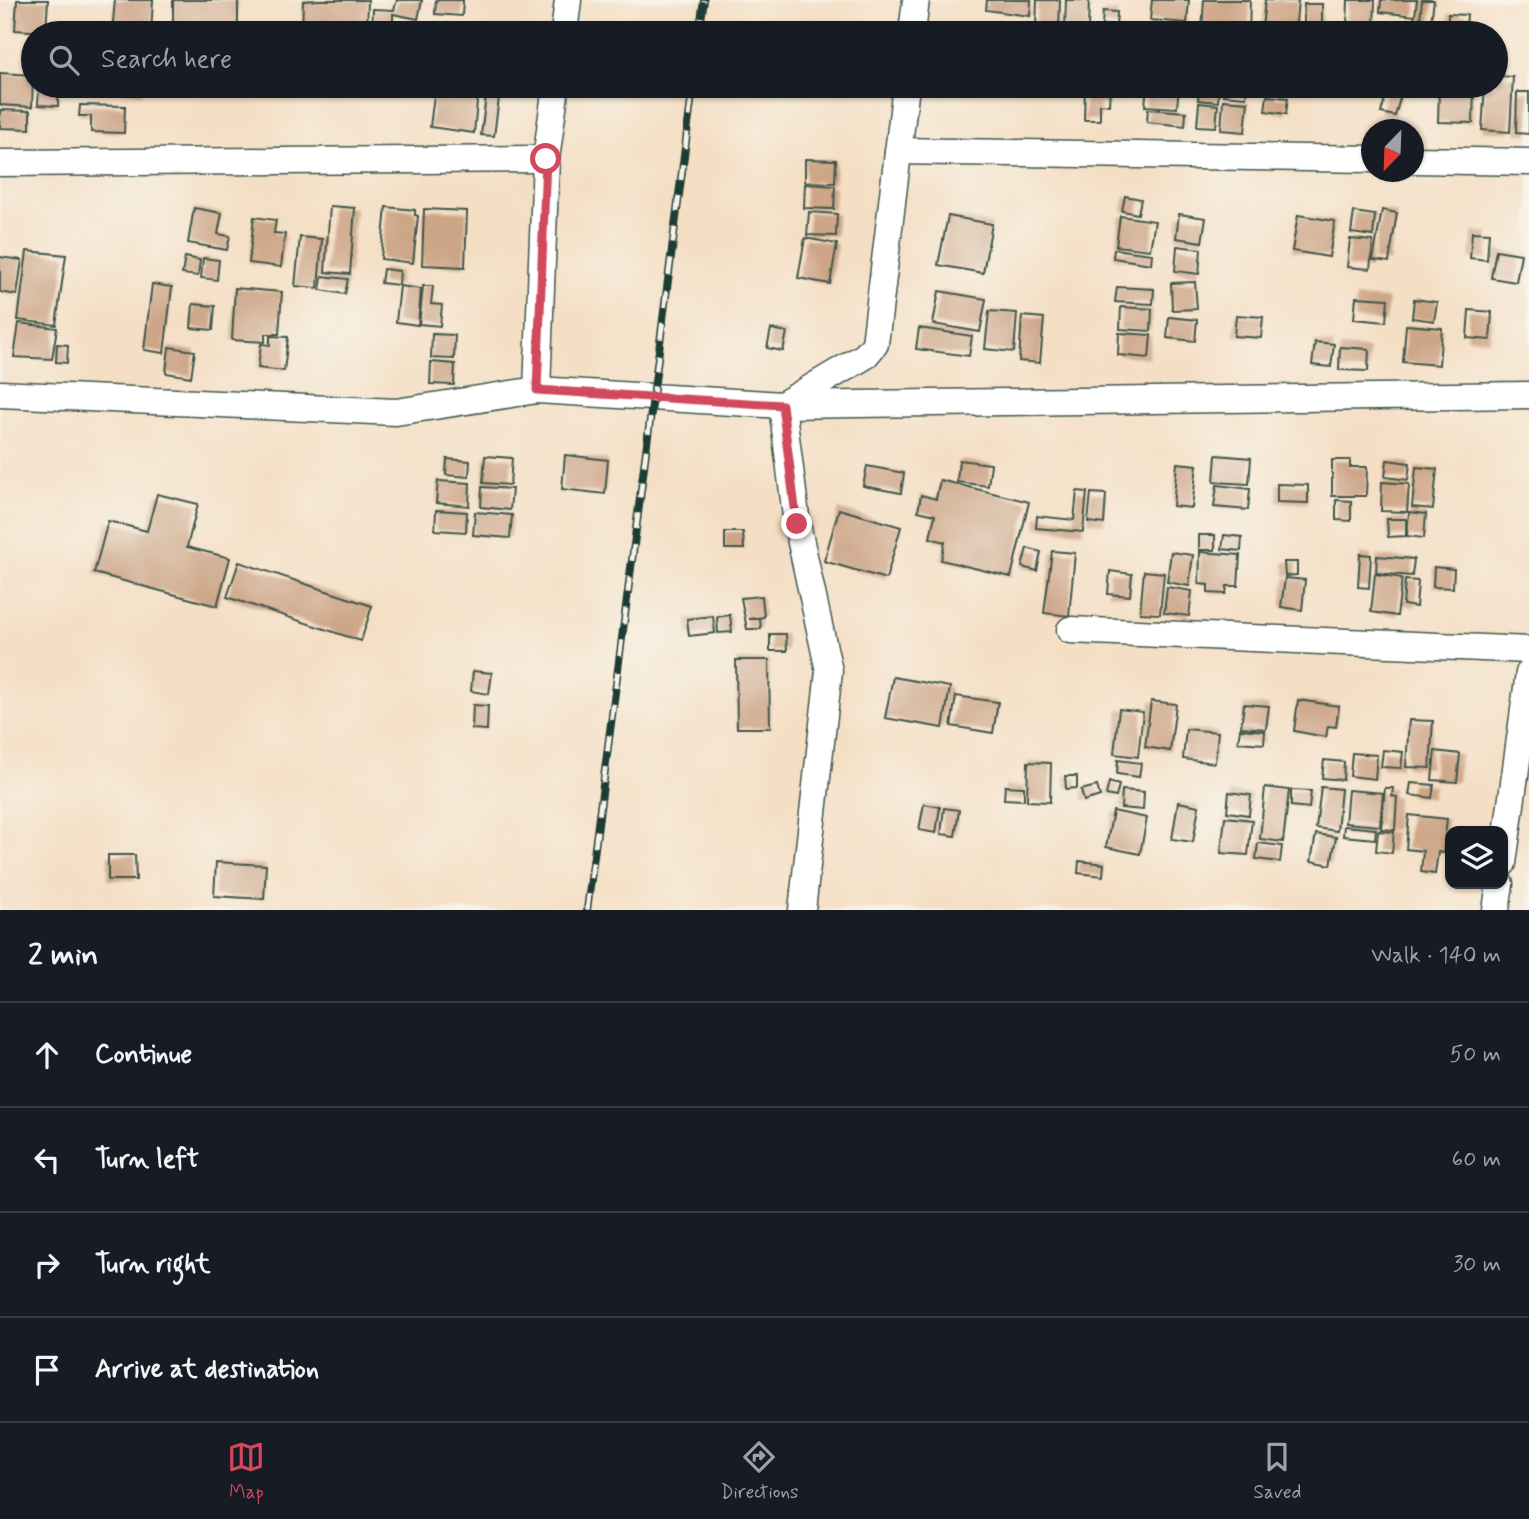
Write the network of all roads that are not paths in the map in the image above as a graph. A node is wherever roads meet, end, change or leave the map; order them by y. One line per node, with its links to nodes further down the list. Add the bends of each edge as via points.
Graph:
1 (568, 0): 3 (street)
2 (916, 0): 4 (street)
3 (565, 21)
4 (913, 21)
5 (554, 98): 8 (street)
6 (905, 98): 7 (street)
7 (898, 151): 9 (street); 16 (street, via 875,344 865,356)
8 (546, 159): 12 (street); 13 (street)
9 (1361, 159)
10 (1424, 160): 11 (street)
11 (1529, 162)
12 (0, 163)
13 (537, 390): 14 (street, via 396,412); 16 (street)
14 (0, 394)
15 (1529, 395): 16 (street)
16 (782, 405): 22 (street, via 797,524 830,671)
17 (1070, 630): 18 (street)
18 (1529, 650)
19 (1529, 673): 20 (street)
20 (1508, 826)
21 (1499, 889): 23 (street)
22 (802, 910)
23 (1496, 910)

